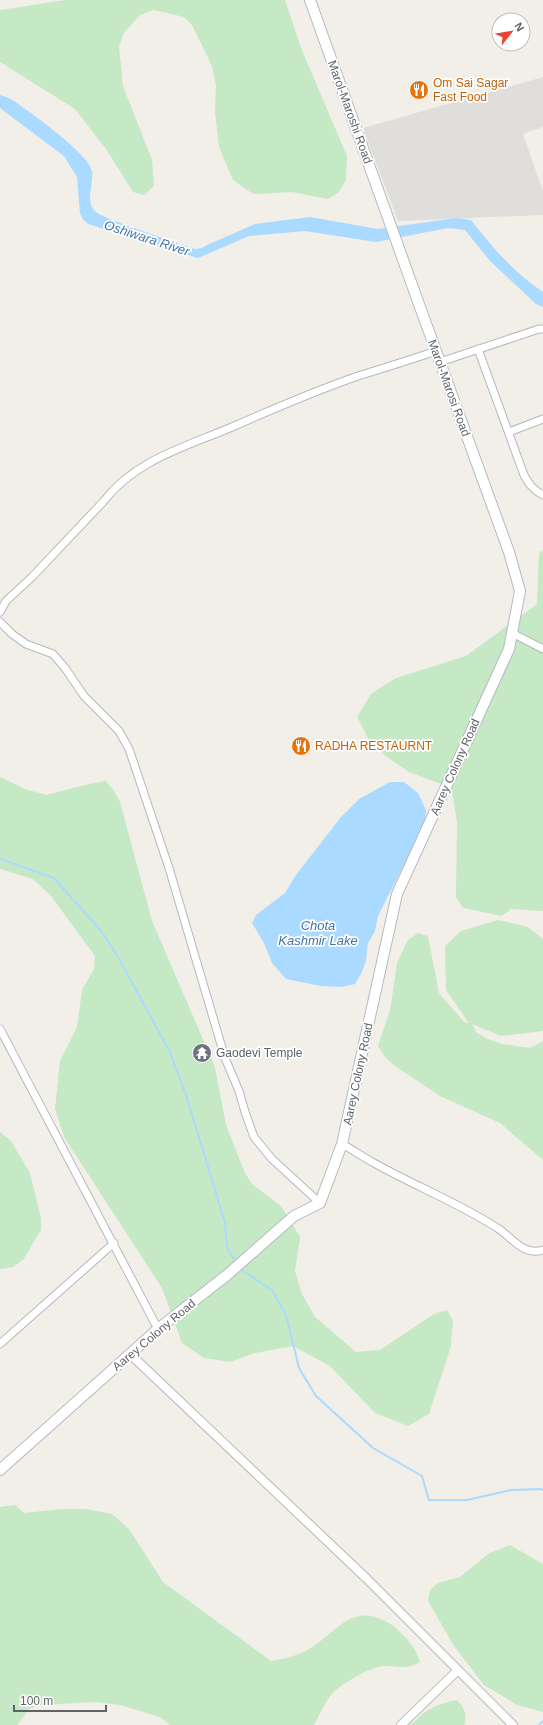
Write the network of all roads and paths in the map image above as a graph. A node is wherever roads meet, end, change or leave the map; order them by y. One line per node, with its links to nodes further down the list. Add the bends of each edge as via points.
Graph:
1 (310, 0): 2 (main road, Marol-Maroshi Road)
2 (390, 223): 5 (main road, Marol-Marosi Road)
3 (543, 329): 4 (street)
4 (478, 349): 6 (street); 8 (street)
5 (436, 351): 6 (main road, Marol-Marosi Road); 11 (street, via 285,404 149,462 134,471 111,492 6,602)
6 (440, 362): 10 (main road, Marol-Marosi Road)
7 (543, 419): 8 (street)
8 (509, 432): 9 (street, via 530,485)
9 (543, 495)
10 (509, 552): 13 (main road, Aarey Colony Road, via 520,591)
11 (0, 612)
12 (0, 622): 17 (street, via 26,644 53,654 84,696 119,731 129,749 169,868 225,1058 254,1137 272,1159)
13 (512, 633): 14 (street); 16 (main road, Aarey Colony Road, via 509,648 397,894)
14 (543, 649)
15 (0, 1029): 18 (street)
16 (342, 1144): 17 (main road, Aarey Colony Road); 19 (street, via 441,1196 499,1230 523,1248 536,1252)
17 (320, 1203): 20 (main road, Aarey Colony Road, via 294,1216 250,1256)
18 (114, 1243): 20 (street); 21 (street)
19 (543, 1250)
20 (158, 1329): 22 (main road, Aarey Colony Road)
21 (0, 1344)
22 (130, 1354): 23 (main road, Aarey Colony Road); 24 (street, via 354,1567)
23 (0, 1470)
24 (458, 1670): 25 (street); 26 (street)
25 (401, 1725)
26 (513, 1725)

